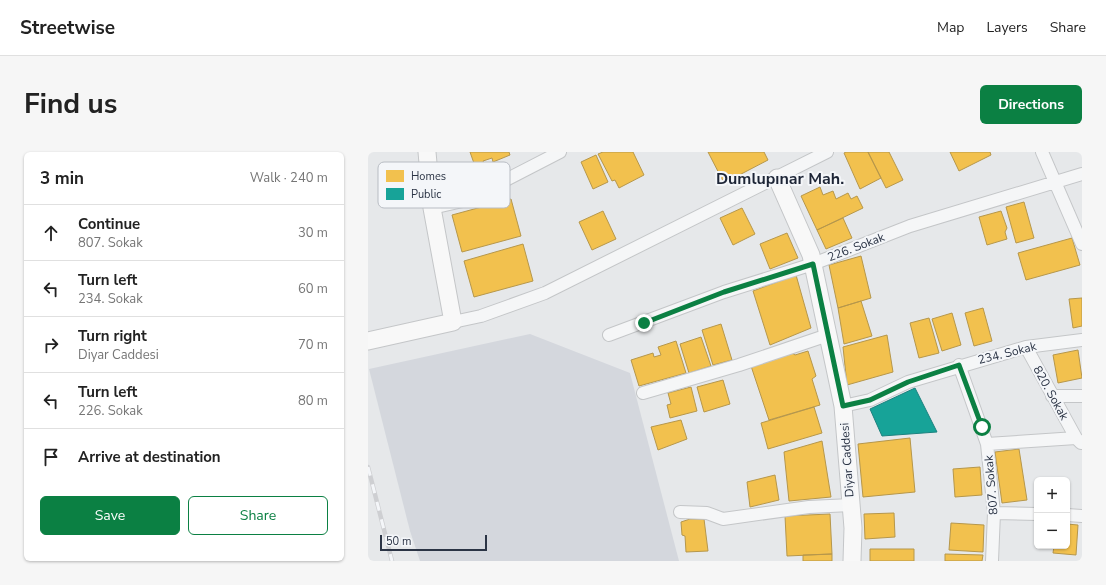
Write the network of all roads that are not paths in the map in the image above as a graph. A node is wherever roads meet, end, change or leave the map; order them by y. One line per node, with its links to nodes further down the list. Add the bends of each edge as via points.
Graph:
1 (426, 152): 5 (street)
2 (560, 152): 7 (street)
3 (827, 152): 8 (street)
4 (1042, 152): 9 (street)
5 (427, 162)
6 (1082, 174): 9 (street, 226. Sokak)
7 (510, 178)
8 (777, 178): 12 (street, Diyar Caddesi, via 811,254); 13 (street, via 545,293 481,316)
9 (1056, 182): 11 (street); 12 (street, 226. Sokak, via 910,226)
10 (432, 208): 13 (street)
11 (1082, 244)
12 (813, 264): 14 (street, 226. Sokak, via 724,292); 15 (street, Diyar Caddesi)
13 (453, 322): 17 (street)
14 (608, 335)
15 (828, 335): 20 (street, via 739,365); 23 (street, Diyar Caddesi)
16 (1082, 340): 18 (street, 234. Sokak)
17 (368, 341)
18 (1026, 347): 19 (street, 234. Sokak); 21 (street, 820. Sokak)
19 (959, 365): 23 (street, 234. Sokak, via 908,382 870,400); 25 (street, 807. Sokak)
20 (643, 393)
21 (1052, 396): 22 (street); 24 (street, 820. Sokak)
22 (1082, 396)
23 (843, 406): 26 (street, Diyar Caddesi)
24 (1079, 441): 25 (street, 820. Sokak)
25 (987, 444): 28 (street, 807. Sokak)
26 (851, 505): 27 (street, via 809,507 723,519 707,513); 32 (street, Diyar Caddesi)
27 (680, 512)
28 (994, 513): 29 (street); 33 (street, 807. Sokak)
29 (1034, 514)
30 (1070, 515): 31 (street)
31 (1082, 516)
32 (852, 561)
33 (992, 561)

